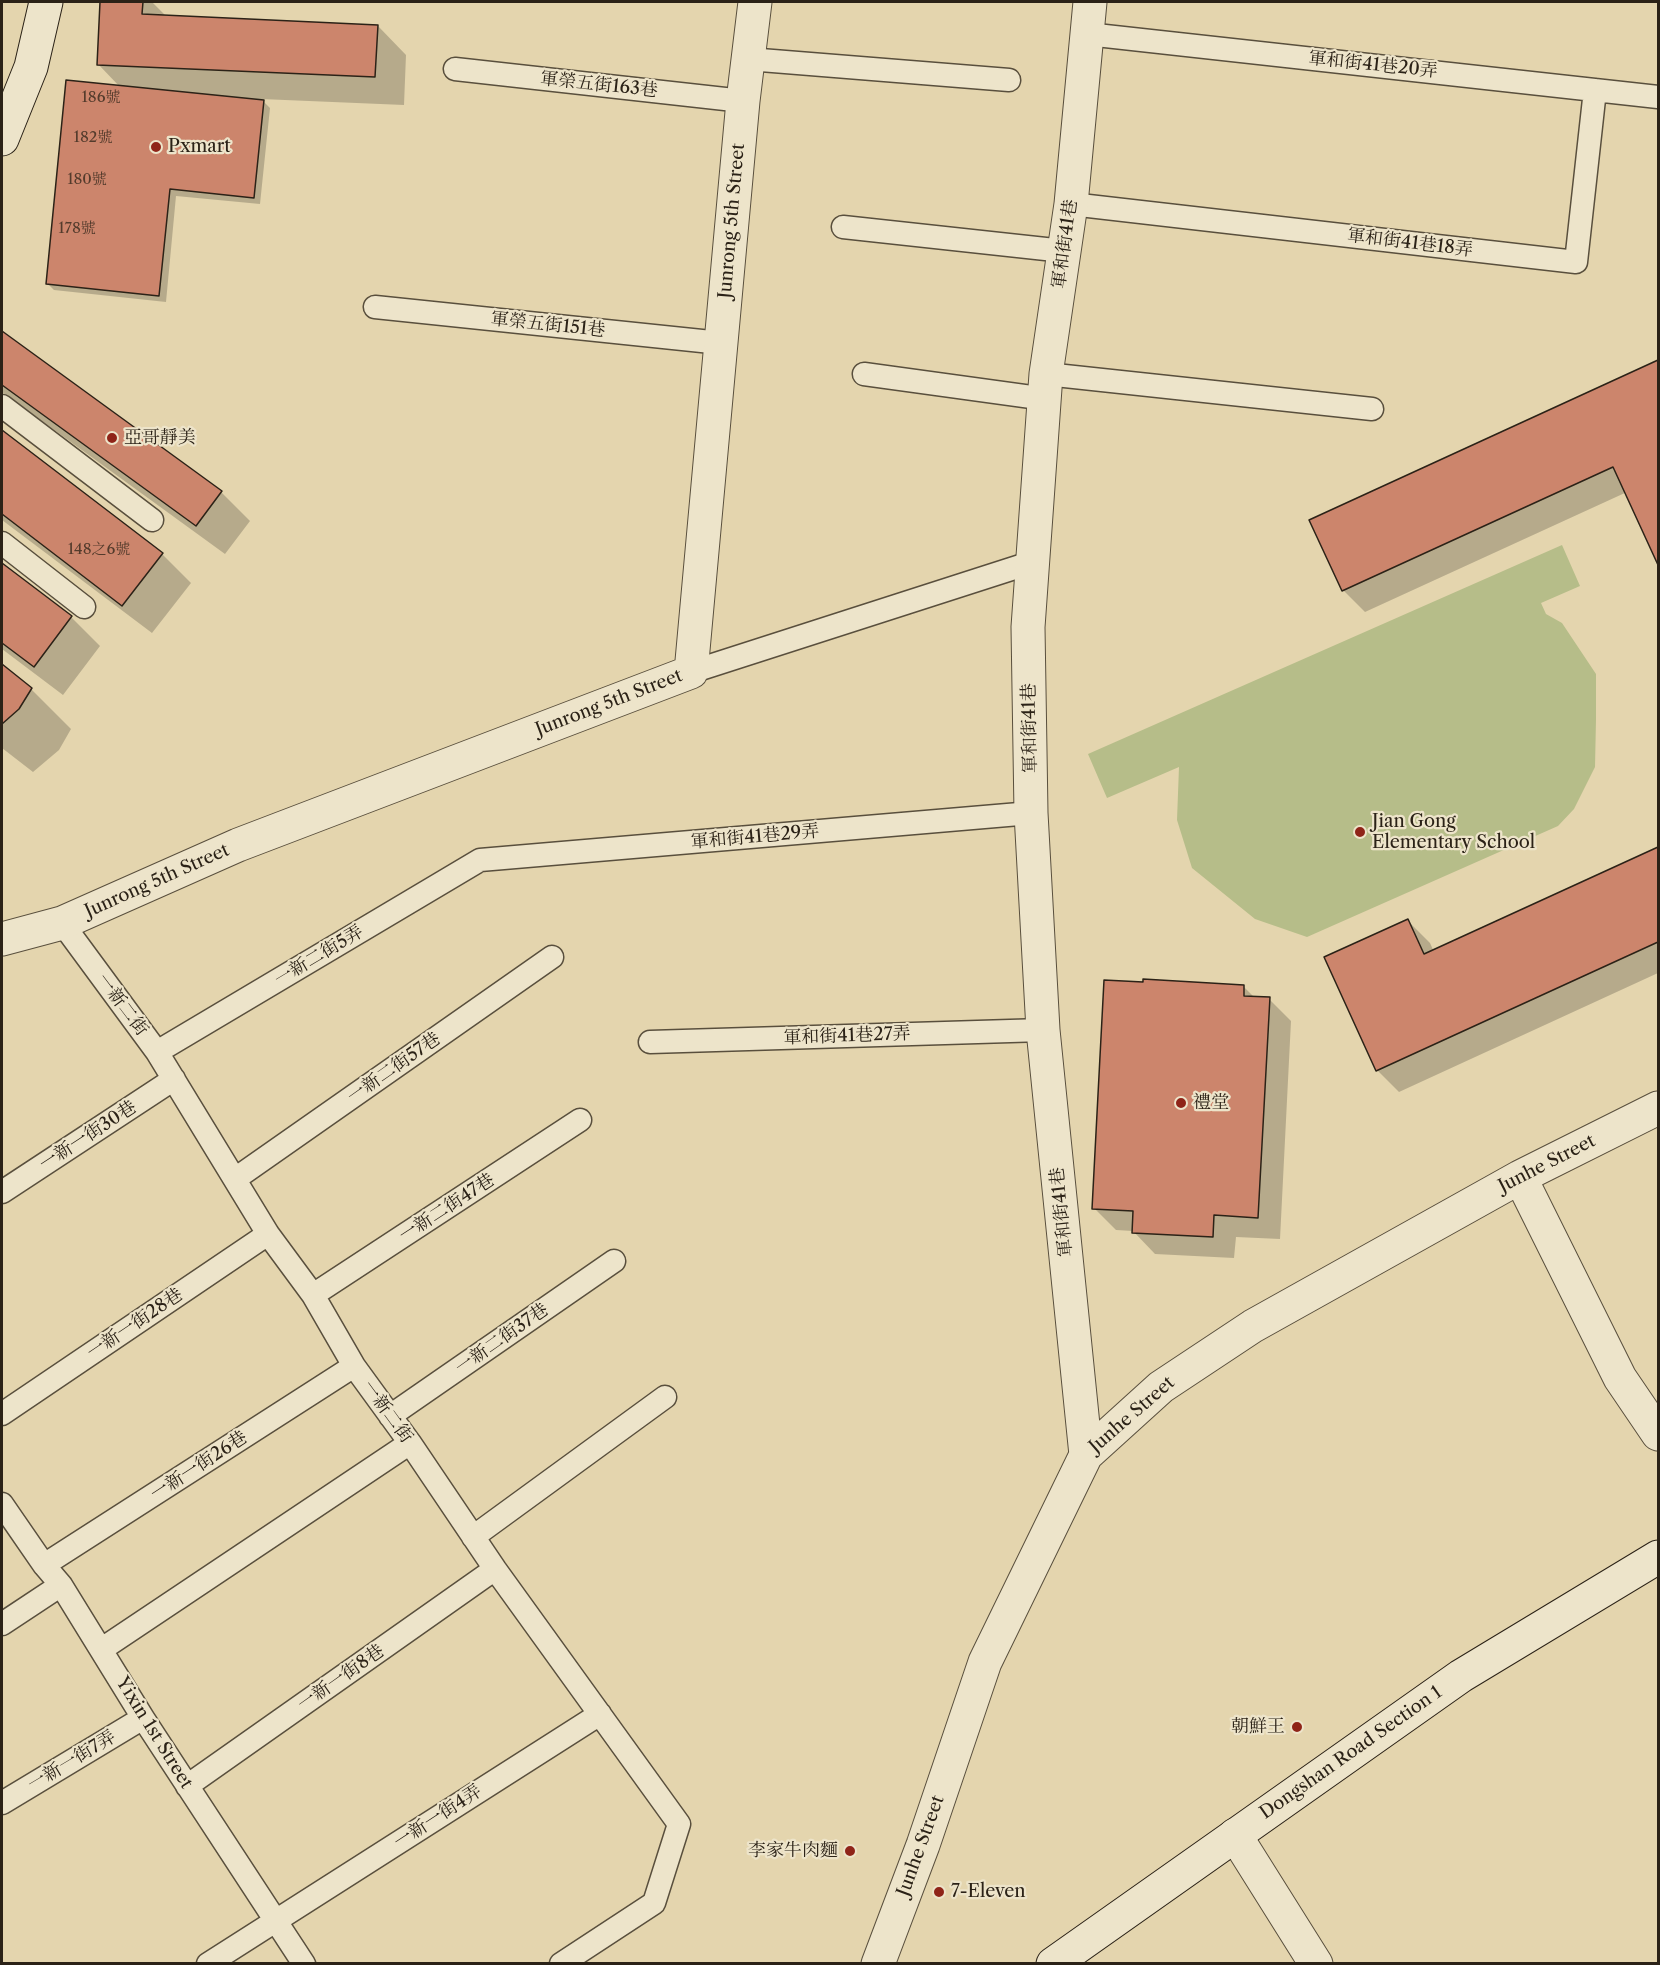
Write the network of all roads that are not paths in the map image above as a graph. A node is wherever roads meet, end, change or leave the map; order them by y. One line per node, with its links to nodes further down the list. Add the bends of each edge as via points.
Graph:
1 (46, 2): 11 (street, via 31,67)
2 (755, 2): 5 (street, Junrong 5th Street)
3 (1090, 2): 4 (street, 軍和街41巷)
4 (1088, 34): 8 (lane, 軍和街41巷20弄); 12 (street, 軍和街41巷)
5 (748, 58): 7 (lane); 10 (street, Junrong 5th Street)
6 (455, 69): 10 (lane, 軍榮五街163巷)
7 (1009, 80)
8 (1595, 90): 9 (lane, 軍和街41巷20弄); 12 (lane, 軍和街41巷18弄, via 1576,262)
9 (1659, 97)
10 (743, 101): 16 (street, Junrong 5th Street)
11 (2, 139)
12 (1071, 204): 14 (street, 軍和街41巷)
13 (843, 227): 14 (lane)
14 (1064, 251): 18 (street, 軍和街41巷)
15 (375, 307): 16 (lane, 軍榮五街151巷)
16 (721, 343): 25 (street, Junrong 5th Street)
17 (864, 374): 18 (lane)
18 (1046, 387): 20 (lane); 23 (street, 軍和街41巷)
19 (2, 406): 21 (lane)
20 (1372, 409)
21 (152, 520)
22 (2, 543): 24 (lane)
23 (1034, 562): 25 (lane); 26 (street, 軍和街41巷, via 1028,627)
24 (84, 607)
25 (691, 672): 28 (street, Junrong 5th Street, via 238,845)
26 (1031, 813): 27 (lane, 軍和街41巷29弄); 31 (street, 軍和街41巷)
27 (480, 860): 33 (lane, 一新二街5弄)
28 (62, 923): 29 (street, Junrong 5th Street); 33 (lane, 一新二街)
29 (2, 939)
30 (552, 957): 38 (lane, 一新二街57巷)
31 (1043, 1030): 32 (lane, 軍和街41巷27弄); 49 (street, 軍和街41巷)
32 (650, 1042)
33 (157, 1052): 34 (lane, 一新二街)
34 (174, 1079): 38 (lane, 一新二街); 39 (lane, 一新一街30巷)
35 (1659, 1108): 37 (street, Junhe Street)
36 (580, 1120): 42 (lane, 一新二街47巷)
37 (1520, 1177): 47 (street, via 1620,1378); 49 (street, Junhe Street, via 1253,1326 1161,1387)
38 (235, 1179): 40 (lane, 一新二街)
39 (2, 1192)
40 (268, 1234): 42 (lane, 一新二街); 45 (lane, 一新一街28巷)
41 (614, 1261): 46 (lane, 一新二街37巷)
42 (313, 1295): 43 (lane, 一新二街)
43 (354, 1366): 46 (lane, 一新二街); 53 (lane, 一新一街26巷)
44 (665, 1397): 51 (lane)
45 (2, 1414)
46 (390, 1416): 48 (lane, 一新二街)
47 (1659, 1434)
48 (410, 1443): 51 (lane, 一新二街); 57 (lane)
49 (1086, 1455): 67 (street, Junhe Street, via 985,1662)
50 (2, 1504): 53 (lane, Yixin 1st Street)
51 (473, 1537): 54 (lane, 一新二街)
52 (1659, 1557): 62 (street, Dongshan Road Section 1, via 1461,1676)
53 (44, 1565): 55 (lane, Yixin 1st Street)
54 (495, 1569): 58 (lane, 一新二街); 60 (lane, 一新一街8巷)
55 (61, 1585): 56 (lane); 57 (lane, Yixin 1st Street)
56 (2, 1624)
57 (102, 1649): 59 (lane, Yixin 1st Street)
58 (600, 1714): 63 (lane, 一新一街4弄); 66 (lane, 一新二街, via 679,1824 654,1903)
59 (143, 1718): 60 (lane, Yixin 1st Street); 61 (lane, 一新一街7弄)
60 (187, 1786): 63 (lane, Yixin 1st Street)
61 (2, 1803)
62 (1235, 1835): 68 (street, Dongshan Road Section 1); 69 (street)
63 (276, 1920): 64 (lane, 一新一街4弄); 65 (lane, Yixin 1st Street)
64 (208, 1964)
65 (304, 1964)
66 (561, 1964)
67 (878, 1964)
68 (1053, 1964)
69 (1316, 1964)

